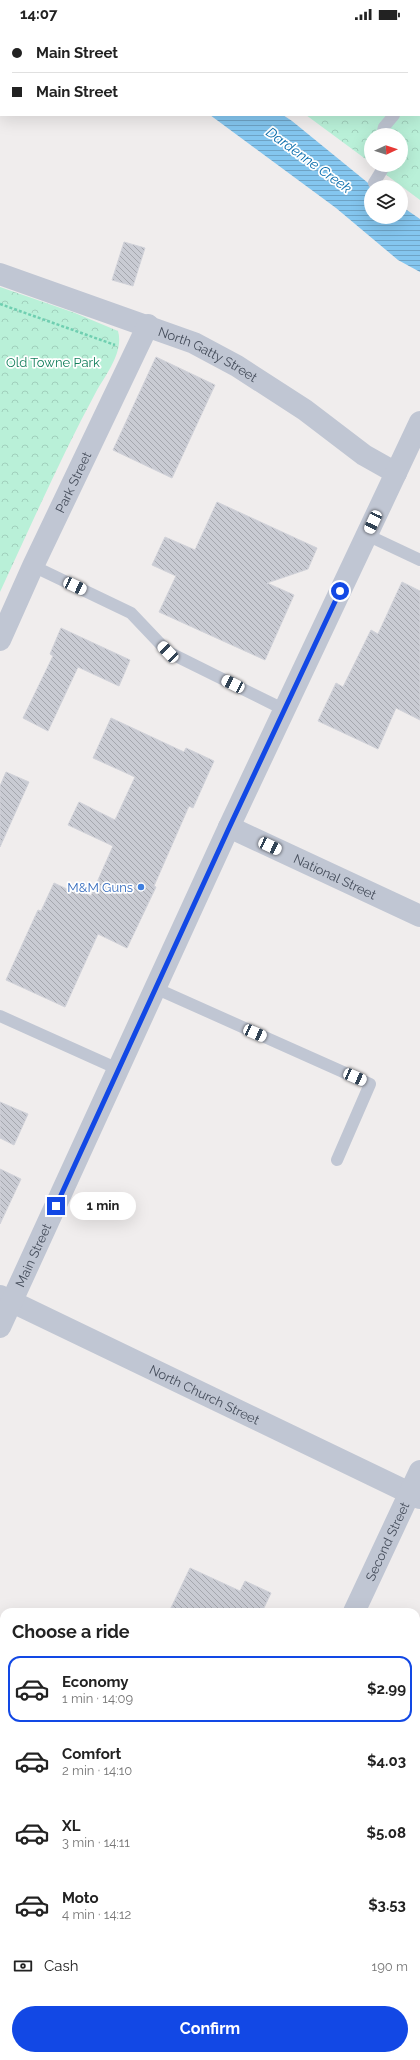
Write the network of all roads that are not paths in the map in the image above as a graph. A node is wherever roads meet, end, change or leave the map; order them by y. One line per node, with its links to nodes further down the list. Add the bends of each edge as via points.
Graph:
1 (393, 116): 2 (lane)
2 (384, 128)
3 (0, 274): 4 (street, North Gatty Street)
4 (148, 325): 6 (street, North Gatty Street, via 194,343 237,366 305,410 364,454); 9 (street, Park Street)
5 (420, 422): 6 (street, Main Street)
6 (396, 473): 7 (street, Main Street)
7 (367, 535): 8 (lane); 11 (street, Main Street)
8 (420, 560)
9 (33, 566): 10 (street, Park Street); 11 (lane, via 130,613 168,652)
10 (0, 640)
11 (285, 710): 12 (street, Main Street)
12 (229, 828): 13 (street, National Street); 14 (street, Main Street)
13 (420, 916)
14 (155, 988): 16 (street, Main Street); 17 (lane, via 370,1084)
15 (0, 1016): 16 (lane)
16 (118, 1069): 18 (street, Main Street)
17 (337, 1160)
18 (6, 1299): 19 (street, Main Street); 21 (street, North Church Street)
19 (0, 1327)
20 (420, 1471): 21 (street, Second Street)
21 (415, 1496): 22 (street, Second Street)
22 (356, 1608)

